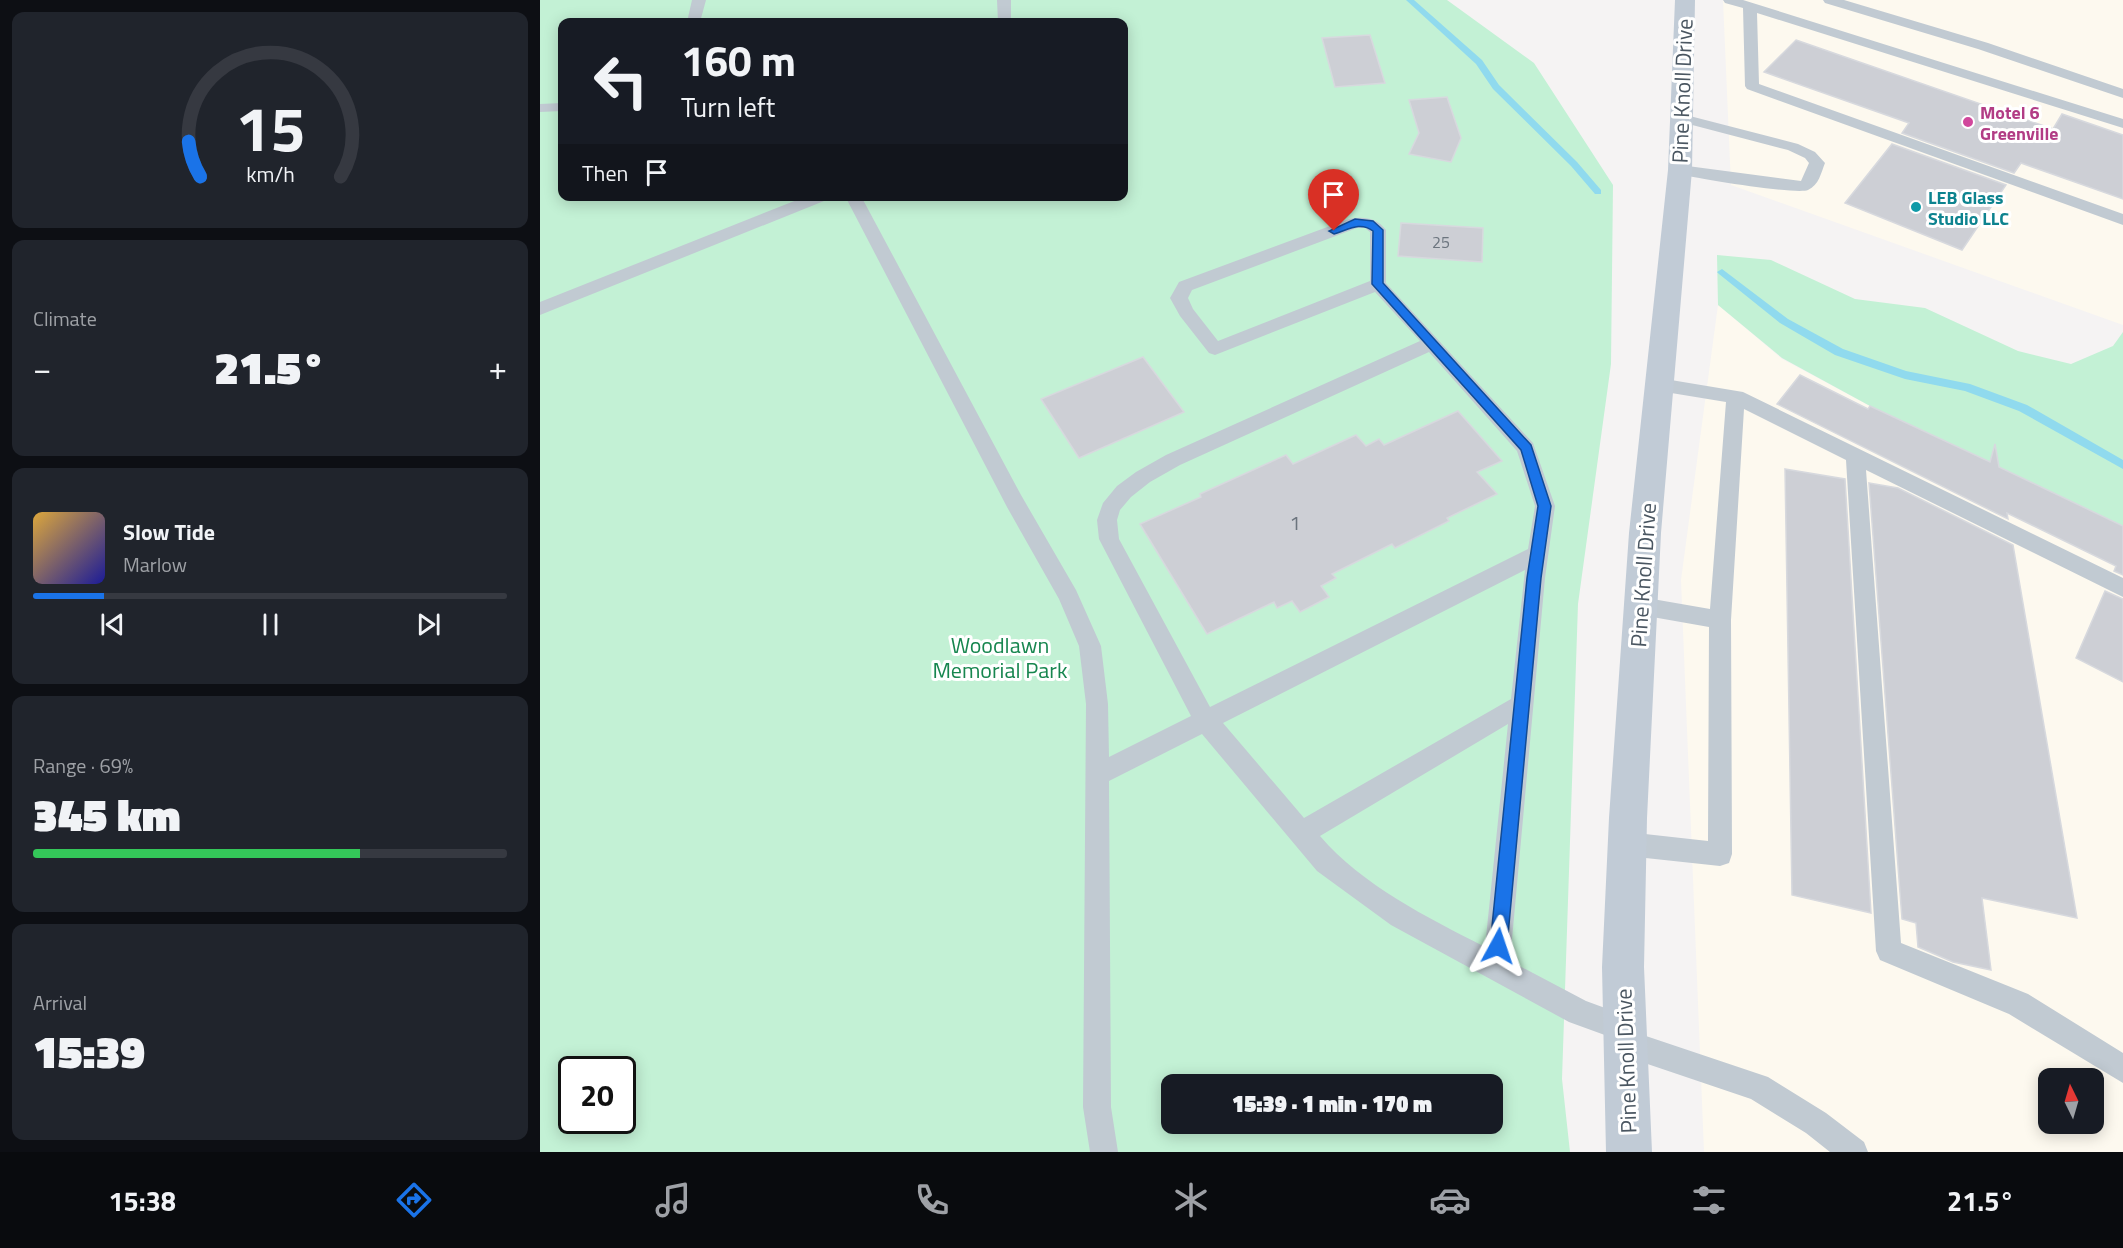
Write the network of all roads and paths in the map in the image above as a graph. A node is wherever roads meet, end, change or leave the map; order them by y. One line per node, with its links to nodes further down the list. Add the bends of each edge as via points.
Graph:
1 (699, 0): 7 (lane)
2 (1004, 0): 8 (lane)
3 (1685, 0): 12 (street, Pine Knoll Drive)
4 (1730, 0): 6 (lane)
5 (1830, 0): 9 (lane)
6 (1750, 7): 13 (lane); 17 (lane, via 1752,86)
7 (695, 18)
8 (1005, 18)
9 (2123, 94)
10 (558, 107): 11 (lane)
11 (540, 108)
12 (1682, 118): 14 (street, Pine Knoll Drive); 14 (lane, via 1793,147 1817,163 1810,183 1804,186)
13 (2123, 124)
14 (1680, 170): 21 (street, Pine Knoll Drive)
15 (810, 201): 19 (lane)
16 (856, 201): 30 (lane, via 1068,596 1090,645 1097,704)
17 (2123, 220)
18 (1378, 284): 18 (lane, via 1378,230 1369,223 1355,222 1185,286 1179,298 1215,348); 20 (lane)
19 (540, 309)
20 (1432, 344): 24 (lane, via 1527,448 1545,506); 29 (lane, via 1173,460 1116,496 1107,518 1108,539)
21 (1659, 385): 22 (lane); 26 (street, Pine Knoll Drive)
22 (1736, 397): 23 (lane); 27 (lane)
23 (1855, 456): 25 (lane); 35 (lane, via 1889,951 2018,1004)
24 (1537, 554): 28 (lane); 29 (lane)
25 (2123, 588)
26 (1641, 606): 27 (lane); 32 (street, Pine Knoll Drive)
27 (1720, 620): 32 (lane, via 1720,854)
28 (1522, 704): 31 (lane); 33 (lane)
29 (1206, 722): 30 (lane); 31 (lane)
30 (1097, 775): 36 (lane, via 1096,1107)
31 (1301, 833): 33 (lane, via 1326,862 1400,916)
32 (1627, 844): 34 (street, Pine Knoll Drive)
33 (1496, 968): 34 (lane)
34 (1625, 1036): 37 (street, Pine Knoll Drive); 38 (lane, via 1758,1087)
35 (2123, 1069)
36 (1104, 1152)
37 (1629, 1152)
38 (1854, 1152)

